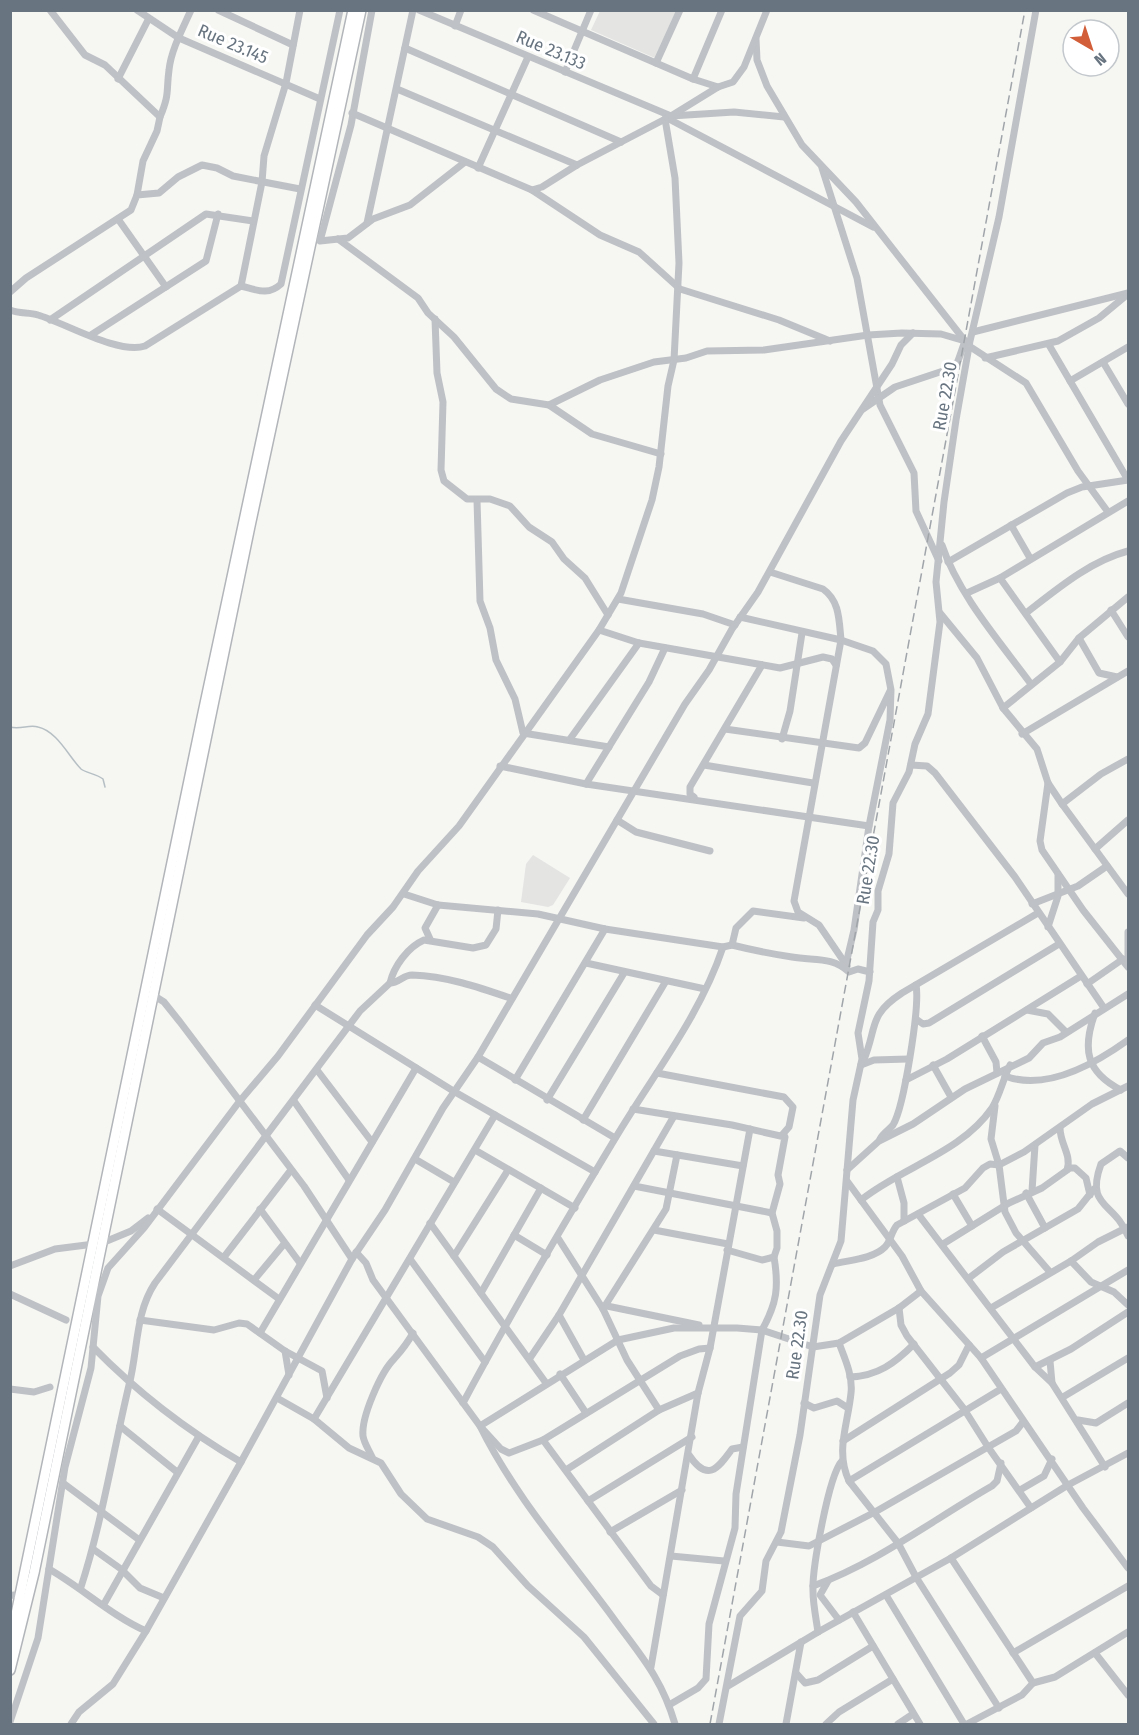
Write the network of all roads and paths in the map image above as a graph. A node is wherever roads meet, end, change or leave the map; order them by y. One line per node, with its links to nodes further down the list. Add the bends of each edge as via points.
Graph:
1 (50, 10): 20 (street)
2 (136, 10): 21 (street, Rue 23.145)
3 (191, 10): 24 (street)
4 (218, 10): 26 (street)
5 (300, 10): 26 (street)
6 (340, 10): 37 (street)
7 (353, 10): 60 (main road)
8 (361, 10): 60 (main road)
9 (372, 10): 38 (street)
10 (413, 10): 27 (street)
11 (419, 10): 22 (street, Rue 23.133)
12 (461, 10): 22 (street)
13 (533, 10): 19 (street)
14 (591, 10): 23 (street)
15 (680, 10): 29 (street)
16 (722, 10): 32 (street)
17 (767, 10): 25 (street)
18 (1036, 10): 70 (street, Rue 22.30, via 999,217)
19 (546, 13): 23 (street)
20 (58, 14): 31 (street, via 81,51 105,65)
21 (148, 20): 24 (street, Rue 23.145); 31 (street)
22 (455, 26): 28 (street, Rue 23.133)
23 (582, 32): 29 (street); 30 (street)
24 (179, 38): 33 (street, Rue 23.145); 39 (street, via 168,70 167,100)
25 (756, 39): 34 (street, via 736,80); 40 (street, via 762,75)
26 (293, 45): 33 (street)
27 (405, 48): 35 (street); 36 (street)
28 (528, 57): 30 (street, Rue 23.133); 36 (street)
29 (656, 63): 32 (street)
30 (565, 72): 41 (street, Rue 23.133)
31 (118, 79): 39 (street)
32 (693, 79): 34 (street)
33 (286, 83): 37 (street, Rue 23.145); 49 (street, via 266,146)
34 (718, 87): 41 (street)
35 (397, 89): 42 (street); 43 (street)
36 (511, 94): 43 (street); 44 (street)
37 (320, 99): 50 (street)
38 (352, 113): 42 (street); 60 (street)
39 (160, 117): 52 (street, via 143,161)
40 (784, 117): 41 (street, via 734,112); 48 (street)
41 (668, 118): 44 (street); 53 (street, Rue 23.133); 64 (street)
42 (389, 127): 45 (street); 57 (street)
43 (495, 129): 46 (street); 47 (street)
44 (621, 142): 46 (street)
45 (465, 162): 47 (street); 57 (street, via 416,202)
46 (577, 165): 51 (street)
47 (478, 168): 51 (street)
48 (822, 168): 53 (street); 58 (street, via 850,194)
49 (262, 182): 50 (street); 52 (street, via 202,165 178,177 159,193); 56 (street)
50 (300, 189): 62 (street, via 281,284 267,292)
51 (532, 190): 64 (street, via 600,236 639,252)
52 (137, 195): 55 (street, via 134,206)
53 (832, 206): 58 (street, Rue 23.133); 73 (street, via 850,250)
54 (218, 214): 56 (street); 61 (street, via 206,214); 63 (street, via 207,259)
55 (118, 219): 61 (street); 65 (street)
56 (253, 221): 62 (street)
57 (367, 223): 59 (street, via 354,235)
58 (875, 228): 75 (street)
59 (338, 239): 60 (street); 68 (street, via 418,298)
60 (311, 245): 181 (main road); 268 (main road)
61 (143, 255): 63 (street); 69 (street)
62 (242, 286): 72 (street, via 138,348)
63 (166, 287): 72 (street)
64 (680, 289): 74 (street, via 788,323); 79 (street)
65 (10, 292)
66 (1128, 293): 70 (street); 76 (street, via 1099,318)
67 (10, 310): 69 (street)
68 (435, 319): 85 (street, via 496,389 511,399); 90 (street, via 437,373 443,402 441,470 444,482 467,499)
69 (50, 320): 72 (street)
70 (973, 332): 75 (street, Rue 22.30)
71 (913, 333): 73 (street); 75 (street, via 941,334); 82 (street, via 901,345)
72 (90, 335)
73 (868, 335): 74 (street); 82 (street)
74 (831, 341): 79 (street, via 750,351 713,350)
75 (967, 343): 78 (street); 83 (street, via 952,368 895,387); 94 (street, Rue 22.30)
76 (1049, 345): 78 (street); 81 (street)
77 (1128, 347): 80 (street)
78 (985, 358): 89 (street, via 1030,388)
79 (674, 360): 85 (street, via 654,362 600,380); 87 (street)
80 (1103, 362): 81 (street); 84 (street)
81 (1070, 381): 88 (street)
82 (877, 386): 83 (street); 86 (street)
83 (879, 399): 86 (street); 97 (street, via 914,473 916,511)
84 (1128, 404)
85 (549, 405): 87 (street, via 592,434)
86 (862, 409): 99 (street)
87 (661, 454): 103 (street, via 644,529)
88 (1128, 480): 89 (street)
89 (1089, 486): 92 (street); 93 (street, via 1067,493)
90 (477, 500): 107 (street, via 506,503 530,528 552,542 585,578); 128 (street, via 480,601 496,660 515,699)
91 (1128, 501): 92 (street)
92 (1108, 512): 96 (street)
93 (1011, 525): 96 (street); 98 (street)
94 (942, 542): 97 (street, Rue 22.30); 98 (street)
95 (1128, 551): 106 (street, via 1089,568)
96 (1030, 558): 100 (street)
97 (939, 561): 105 (street, Rue 22.30, via 936,582)
98 (948, 562): 101 (street)
99 (770, 572): 108 (street); 114 (street, via 829,594 838,612)
100 (1000, 578): 101 (street); 106 (street)
101 (967, 593): 124 (street)
102 (1128, 597): 104 (street)
103 (618, 599): 107 (street); 109 (street, via 703,614)
104 (1111, 610): 112 (street); 113 (street)
105 (940, 613): 126 (street, via 977,658); 136 (street, Rue 22.30, via 928,714)
106 (1026, 613): 119 (street)
107 (608, 615): 110 (street)
108 (740, 617): 109 (street); 111 (street)
109 (735, 625): 117 (street)
110 (598, 630): 115 (street); 128 (street)
111 (802, 633): 114 (street); 118 (street)
112 (1128, 637)
113 (1079, 638): 119 (street); 123 (street, via 1098,673)
114 (841, 640): 121 (street); 125 (street, via 879,655 886,664)
115 (639, 643): 116 (street); 130 (street)
116 (665, 648): 117 (street); 133 (street)
117 (718, 655): 120 (street); 141 (street)
118 (799, 662): 120 (street, via 785,668); 121 (street, via 826,657); 131 (street)
119 (1060, 662): 124 (street)
120 (762, 665): 127 (street)
121 (836, 665): 132 (street)
122 (1128, 671): 123 (street)
123 (1117, 677): 129 (street)
124 (1031, 684): 126 (street)
125 (891, 690): 132 (street, via 861,747); 147 (street, via 890,720)
126 (1002, 708): 129 (street)
127 (725, 729): 131 (street); 135 (street)
128 (523, 733): 130 (street); 137 (street)
129 (1022, 734): 139 (street, via 1037,749)
130 (570, 739): 133 (street)
131 (782, 739): 132 (street)
132 (821, 744): 138 (street)
133 (609, 747): 140 (street)
134 (1128, 759): 143 (street)
135 (704, 765): 138 (street); 142 (street, via 690,787 690,794)
136 (911, 765): 156 (street, via 927,766 935,774); 172 (street, Rue 22.30, via 893,803 889,854 871,934)
137 (500, 766): 140 (street); 153 (street, via 459,826)
138 (813, 783): 144 (street)
139 (1048, 783): 143 (street); 151 (street, via 1040,841)
140 (586, 784): 141 (street)
141 (633, 791): 142 (street); 145 (street)
142 (697, 798): 144 (street)
143 (1062, 804): 148 (street)
144 (807, 819): 147 (street); 161 (street, via 794,901)
145 (617, 820): 149 (street, via 636,832); 160 (street)
146 (1128, 820): 148 (street)
147 (869, 826): 171 (street)
148 (1095, 849): 150 (street)
149 (710, 851)
150 (1107, 866): 152 (street); 154 (street)
151 (1058, 875): 152 (street); 155 (street)
152 (1069, 891): 155 (street); 170 (street)
153 (404, 894): 157 (street); 183 (street, via 366,935)
154 (1128, 894)
155 (1058, 896): 156 (street); 162 (street)
156 (1032, 904): 159 (street)
157 (438, 905): 158 (street); 165 (street, via 426,928)
158 (498, 910): 160 (street); 165 (street, via 496,929 486,945 473,948)
159 (1038, 913): 162 (street); 178 (street)
160 (561, 918): 163 (street); 182 (street)
161 (804, 918): 167 (street, via 753,911 736,928); 171 (street, via 819,925)
162 (1048, 927): 166 (street)
163 (605, 929): 168 (street); 169 (street)
164 (1128, 932): 170 (street)
165 (430, 939): 176 (street, via 412,948 397,965)
166 (1059, 944): 174 (street); 187 (street, via 929,1023 925,1025)
167 (732, 945): 168 (street); 171 (street, via 824,959)
168 (723, 947): 179 (street)
169 (586, 963): 173 (street); 205 (street)
170 (1127, 964): 177 (street)
171 (846, 967): 172 (street, via 849,972)
172 (870, 972): 197 (street, Rue 22.30, via 858,1033)
173 (624, 973): 175 (street); 210 (street)
174 (1081, 976): 177 (street); 185 (street)
175 (666, 981): 179 (street); 217 (street)
176 (390, 983): 182 (street, via 416,975 470,983); 188 (street)
177 (1087, 984): 184 (street)
178 (916, 985): 187 (street); 192 (street, via 878,1013)
179 (705, 989): 202 (street)
180 (1128, 994): 184 (street)
181 (153, 995): 212 (street, via 175,1015); 268 (main road)
182 (510, 998): 193 (street)
183 (315, 1005): 188 (street); 212 (street)
184 (1104, 1008): 186 (street)
185 (1025, 1010): 189 (street, via 1048,1014); 190 (street)
186 (1095, 1013): 189 (street); 196 (street, via 1089,1038)
187 (916, 1019): 194 (street)
188 (350, 1025): 200 (street); 201 (street)
189 (1066, 1032): 199 (street, via 1043,1043 1029,1058)
190 (982, 1036): 198 (street); 203 (street, via 996,1062)
191 (1128, 1040): 196 (street)
192 (866, 1053): 195 (street); 197 (street)
193 (478, 1057): 205 (street); 208 (street)
194 (908, 1059): 195 (street); 206 (street)
195 (874, 1060): 197 (street)
196 (1090, 1063): 204 (street, via 1058,1076); 207 (street, via 1105,1081)
197 (861, 1065): 235 (street, Rue 22.30, via 853,1100)
198 (933, 1065): 206 (street); 209 (street)
199 (1010, 1065): 203 (street); 204 (street)
200 (416, 1068): 208 (street); 224 (street)
201 (317, 1070): 211 (street); 224 (street)
202 (657, 1073): 214 (street); 220 (street, via 784,1097 793,1107 789,1127)
203 (997, 1073): 209 (street)
204 (1005, 1076): 213 (street)
205 (516, 1080): 210 (street)
206 (906, 1080): 223 (street, via 892,1125)
207 (1125, 1088): 218 (street, via 1092,1104)
208 (455, 1092): 215 (street); 230 (street)
209 (951, 1097): 223 (street, via 913,1124)
210 (547, 1100): 217 (street)
211 (294, 1101): 221 (street); 239 (street)
212 (239, 1102): 221 (street); 253 (street)
213 (995, 1102): 231 (street, via 991,1139); 238 (street, via 969,1132)
214 (633, 1109): 216 (street); 222 (street)
215 (495, 1115): 226 (street); 237 (street)
216 (674, 1116): 219 (street); 227 (street)
217 (582, 1120): 222 (street)
218 (1060, 1128): 225 (street); 236 (street, via 1061,1142 1069,1158)
219 (750, 1129): 220 (street); 232 (street)
220 (782, 1135): 254 (street, via 786,1140)
221 (265, 1137): 233 (street); 263 (street)
222 (615, 1138): 237 (street)
223 (879, 1141): 235 (street)
224 (372, 1142): 239 (street)
225 (1035, 1145): 231 (street); 244 (street)
226 (475, 1150): 234 (street); 241 (street)
227 (654, 1151): 228 (street); 242 (street)
228 (677, 1155): 232 (street); 246 (street)
229 (1128, 1158): 245 (street, via 1120,1151 1101,1164)
230 (415, 1159): 241 (street); 273 (street)
231 (999, 1165): 247 (street, via 983,1168 965,1188); 250 (street)
232 (742, 1166): 249 (street)
233 (291, 1170): 252 (street); 257 (street)
234 (508, 1170): 243 (street); 274 (street)
235 (847, 1170): 240 (street, Rue 22.30)
236 (1067, 1170): 244 (street, via 1042,1188); 245 (street, via 1080,1170)
237 (595, 1172): 251 (street)
238 (897, 1177): 248 (street); 256 (street)
239 (349, 1179): 257 (street)
240 (846, 1180): 248 (street); 280 (street, Rue 22.30, via 842,1232)
241 (454, 1182): 258 (street)
242 (634, 1186): 246 (street); 284 (street)
243 (541, 1188): 251 (street); 264 (street)
244 (1029, 1192): 250 (street); 260 (street)
245 (1092, 1192): 260 (street, via 1078,1209); 262 (street)
246 (668, 1194): 249 (street); 261 (street, via 666,1209)
247 (953, 1194): 255 (street); 259 (street)
248 (861, 1200): 266 (street)
249 (735, 1205): 254 (street); 271 (street)
250 (1005, 1205): 259 (street); 267 (street, via 1008,1219)
251 (575, 1208): 265 (street)
252 (260, 1209): 269 (street); 275 (street)
253 (156, 1211): 263 (street); 268 (street, via 131,1230); 311 (street, via 108,1269 98,1296)
254 (772, 1213): 276 (street, via 777,1231)
255 (918, 1214): 256 (street); 270 (street)
256 (904, 1221): 266 (street)
257 (327, 1222): 273 (street); 279 (street)
258 (430, 1222): 274 (street); 277 (street)
259 (972, 1226): 270 (street)
260 (1045, 1228): 267 (street)
261 (654, 1230): 271 (street); 294 (street)
262 (1128, 1231): 278 (street, via 1098,1242)
263 (190, 1235): 275 (street); 300 (street, via 151,1289)
264 (513, 1235): 272 (street); 289 (street)
265 (558, 1238): 272 (street); 284 (street)
266 (889, 1239): 280 (street, via 880,1251); 288 (street, via 915,1276)
267 (1024, 1242): 283 (street); 285 (street)
268 (98, 1244): 281 (street, via 56,1249); 402 (main road); 407 (main road, via 29,1596)
269 (284, 1244): 279 (street); 286 (street)
270 (943, 1244): 285 (street)
271 (727, 1247): 276 (street, via 762,1260); 302 (street)
272 (547, 1255): 301 (street)
273 (354, 1256): 291 (street); 315 (street)
274 (454, 1256): 289 (street)
275 (224, 1257): 286 (street)
276 (774, 1257): 303 (street, via 777,1294)
277 (410, 1259): 291 (street); 321 (street)
278 (1071, 1261): 283 (street); 287 (street)
279 (300, 1263): 292 (street)
280 (833, 1264): 312 (street, Rue 22.30, via 820,1295)
281 (10, 1266)
282 (1128, 1270): 287 (street)
283 (1050, 1272): 296 (street)
284 (580, 1277): 294 (street); 298 (street)
285 (969, 1278): 296 (street)
286 (254, 1280): 292 (street)
287 (1101, 1287): 293 (street, via 1114,1292); 306 (street)
288 (921, 1292): 295 (street); 310 (street)
289 (481, 1293): 301 (street)
290 (10, 1294): 299 (street)
291 (385, 1297): 305 (street); 337 (street)
292 (279, 1299): 304 (street)
293 (1128, 1305)
294 (605, 1307): 302 (street); 307 (street)
295 (899, 1308): 308 (street); 309 (street, via 901,1325)
296 (991, 1308): 306 (street)
297 (1128, 1312): 320 (street)
298 (559, 1315): 316 (street); 319 (street)
299 (66, 1320)
300 (140, 1320): 304 (street, via 214,1330 239,1323); 330 (street)
301 (506, 1325): 316 (street); 321 (street)
302 (713, 1329): 303 (street); 307 (street, via 674,1328); 313 (street)
303 (762, 1330): 312 (street); 355 (street)
304 (260, 1333): 314 (street)
305 (413, 1333): 338 (street); 358 (street, via 376,1388 367,1413 363,1436)
306 (1014, 1338): 317 (street); 322 (street)
307 (618, 1340): 319 (street); 326 (street)
308 (839, 1343): 312 (street); 325 (street)
309 (914, 1344): 325 (street, via 884,1369 864,1377); 327 (street)
310 (969, 1346): 317 (street); 327 (street, via 959,1365)
311 (93, 1347): 330 (street); 367 (street)
312 (813, 1347): 339 (street, Rue 22.30)
313 (710, 1348): 326 (street, via 680,1356); 334 (street)
314 (285, 1351): 315 (street); 324 (street)
315 (298, 1358): 324 (street); 337 (street, via 322,1371)
316 (530, 1358): 328 (street)
317 (981, 1358): 333 (street)
318 (1128, 1358): 335 (street)
319 (584, 1360): 323 (street)
320 (1050, 1360): 322 (street); 329 (street)
321 (485, 1362): 338 (street)
322 (1035, 1367): 329 (street)
323 (560, 1374): 328 (street); 344 (street)
324 (289, 1375): 336 (street)
325 (850, 1377): 341 (street)
326 (640, 1379): 343 (street); 344 (street)
327 (941, 1379): 342 (street); 353 (street)
328 (546, 1383): 349 (street)
329 (1052, 1383): 335 (street)
330 (130, 1384): 348 (street); 350 (street)
331 (50, 1387): 332 (street, via 34,1392)
332 (10, 1389)
333 (1001, 1389): 342 (street); 347 (street)
334 (698, 1393): 343 (street); 351 (street)
335 (1063, 1397): 346 (street)
336 (277, 1398): 345 (street); 361 (street)
337 (327, 1398): 345 (street)
338 (463, 1403): 349 (street)
339 (804, 1403): 341 (street, via 814,1408 837,1401); 378 (street, Rue 22.30)
340 (1128, 1403): 346 (street, via 1095,1423)
341 (848, 1408): 353 (street)
342 (964, 1409): 354 (street); 366 (street)
343 (658, 1410): 364 (street)
344 (586, 1413): 352 (street)
345 (314, 1419): 358 (street, via 349,1448)
346 (1078, 1420): 363 (street)
347 (1023, 1422): 354 (street, via 1016,1431); 359 (street)
348 (120, 1426): 365 (street); 373 (street)
349 (480, 1426): 352 (street, via 509,1453); 406 (street, via 512,1484)
350 (199, 1436): 361 (street); 365 (street)
351 (692, 1437): 357 (street); 371 (street)
352 (543, 1440): 364 (street)
353 (843, 1442): 360 (street)
354 (988, 1446): 362 (street); 374 (street)
355 (743, 1447): 357 (street, via 732,1449 721,1465 710,1470 701,1470); 383 (street, via 735,1528)
356 (1128, 1453): 363 (street)
357 (688, 1455): 369 (street)
358 (372, 1457): 420 (street, via 385,1466 401,1494 427,1519 478,1537 493,1547 528,1586 584,1637)
359 (1052, 1459): 368 (street); 370 (street, via 1044,1476)
360 (842, 1461): 366 (street); 376 (street, via 828,1494)
361 (241, 1462): 394 (street)
362 (1001, 1463): 370 (street); 379 (street, via 997,1481 992,1485)
363 (1105, 1467): 368 (street)
364 (566, 1470): 371 (street)
365 (177, 1472): 377 (street)
366 (849, 1481): 374 (street)
367 (63, 1483): 373 (street); 385 (street)
368 (1068, 1485): 372 (street); 384 (street)
369 (682, 1490): 375 (street); 381 (street)
370 (1020, 1490): 372 (street)
371 (588, 1501): 375 (street)
372 (1031, 1508): 382 (street)
373 (101, 1509): 377 (street); 380 (street)
374 (875, 1512): 376 (street); 379 (street)
375 (610, 1532): 392 (street, via 651,1586)
376 (822, 1537): 378 (street, via 808,1546); 389 (street)
377 (138, 1539): 386 (street)
378 (777, 1542): 412 (street, Rue 22.30, via 766,1561 762,1591 740,1616)
379 (898, 1543): 387 (street); 388 (street)
380 (93, 1549): 386 (street); 391 (street)
381 (671, 1556): 383 (street); 392 (street)
382 (951, 1558): 387 (street); 404 (street)
383 (724, 1560): 415 (street, via 709,1624 706,1679)
384 (1127, 1564)
385 (49, 1569): 391 (street); 418 (street, via 38,1638)
386 (121, 1569): 394 (street, via 140,1588); 395 (street)
387 (916, 1577): 393 (street); 416 (street)
388 (828, 1581): 389 (street); 397 (street, via 820,1595)
389 (813, 1586): 399 (street)
390 (1128, 1586): 404 (street)
391 (81, 1587): 395 (street)
392 (663, 1595): 406 (street)
393 (886, 1595): 396 (street); 427 (street)
394 (164, 1598): 398 (street)
395 (104, 1604): 398 (street)
396 (853, 1612): 397 (street); 403 (street)
397 (839, 1620): 399 (street)
398 (146, 1631): 419 (street, via 113,1684)
399 (818, 1632): 401 (street)
400 (1128, 1632): 405 (street)
401 (801, 1642): 408 (street); 412 (street)
402 (10, 1643)
403 (873, 1646): 409 (street); 410 (street, via 818,1680)
404 (1013, 1653): 411 (street)
405 (1095, 1653): 411 (street, via 1054,1677); 414 (street)
406 (651, 1666): 415 (street)
407 (10, 1670)
408 (796, 1673): 410 (street); 413 (street)
409 (893, 1679): 417 (street); 424 (street, via 839,1712)
410 (805, 1683): 413 (street)
411 (1033, 1683): 416 (street, via 1022,1695)
412 (728, 1686): 422 (street, Rue 22.30)
413 (792, 1693): 423 (street)
414 (1128, 1695)
415 (669, 1705): 421 (street)
416 (999, 1708): 427 (street)
417 (913, 1714): 425 (street); 426 (street)
418 (10, 1722)
419 (72, 1725)
420 (654, 1725)
421 (675, 1725)
422 (719, 1725)
423 (786, 1725)
424 (826, 1725)
425 (898, 1725)
426 (920, 1725)
427 (966, 1725)

